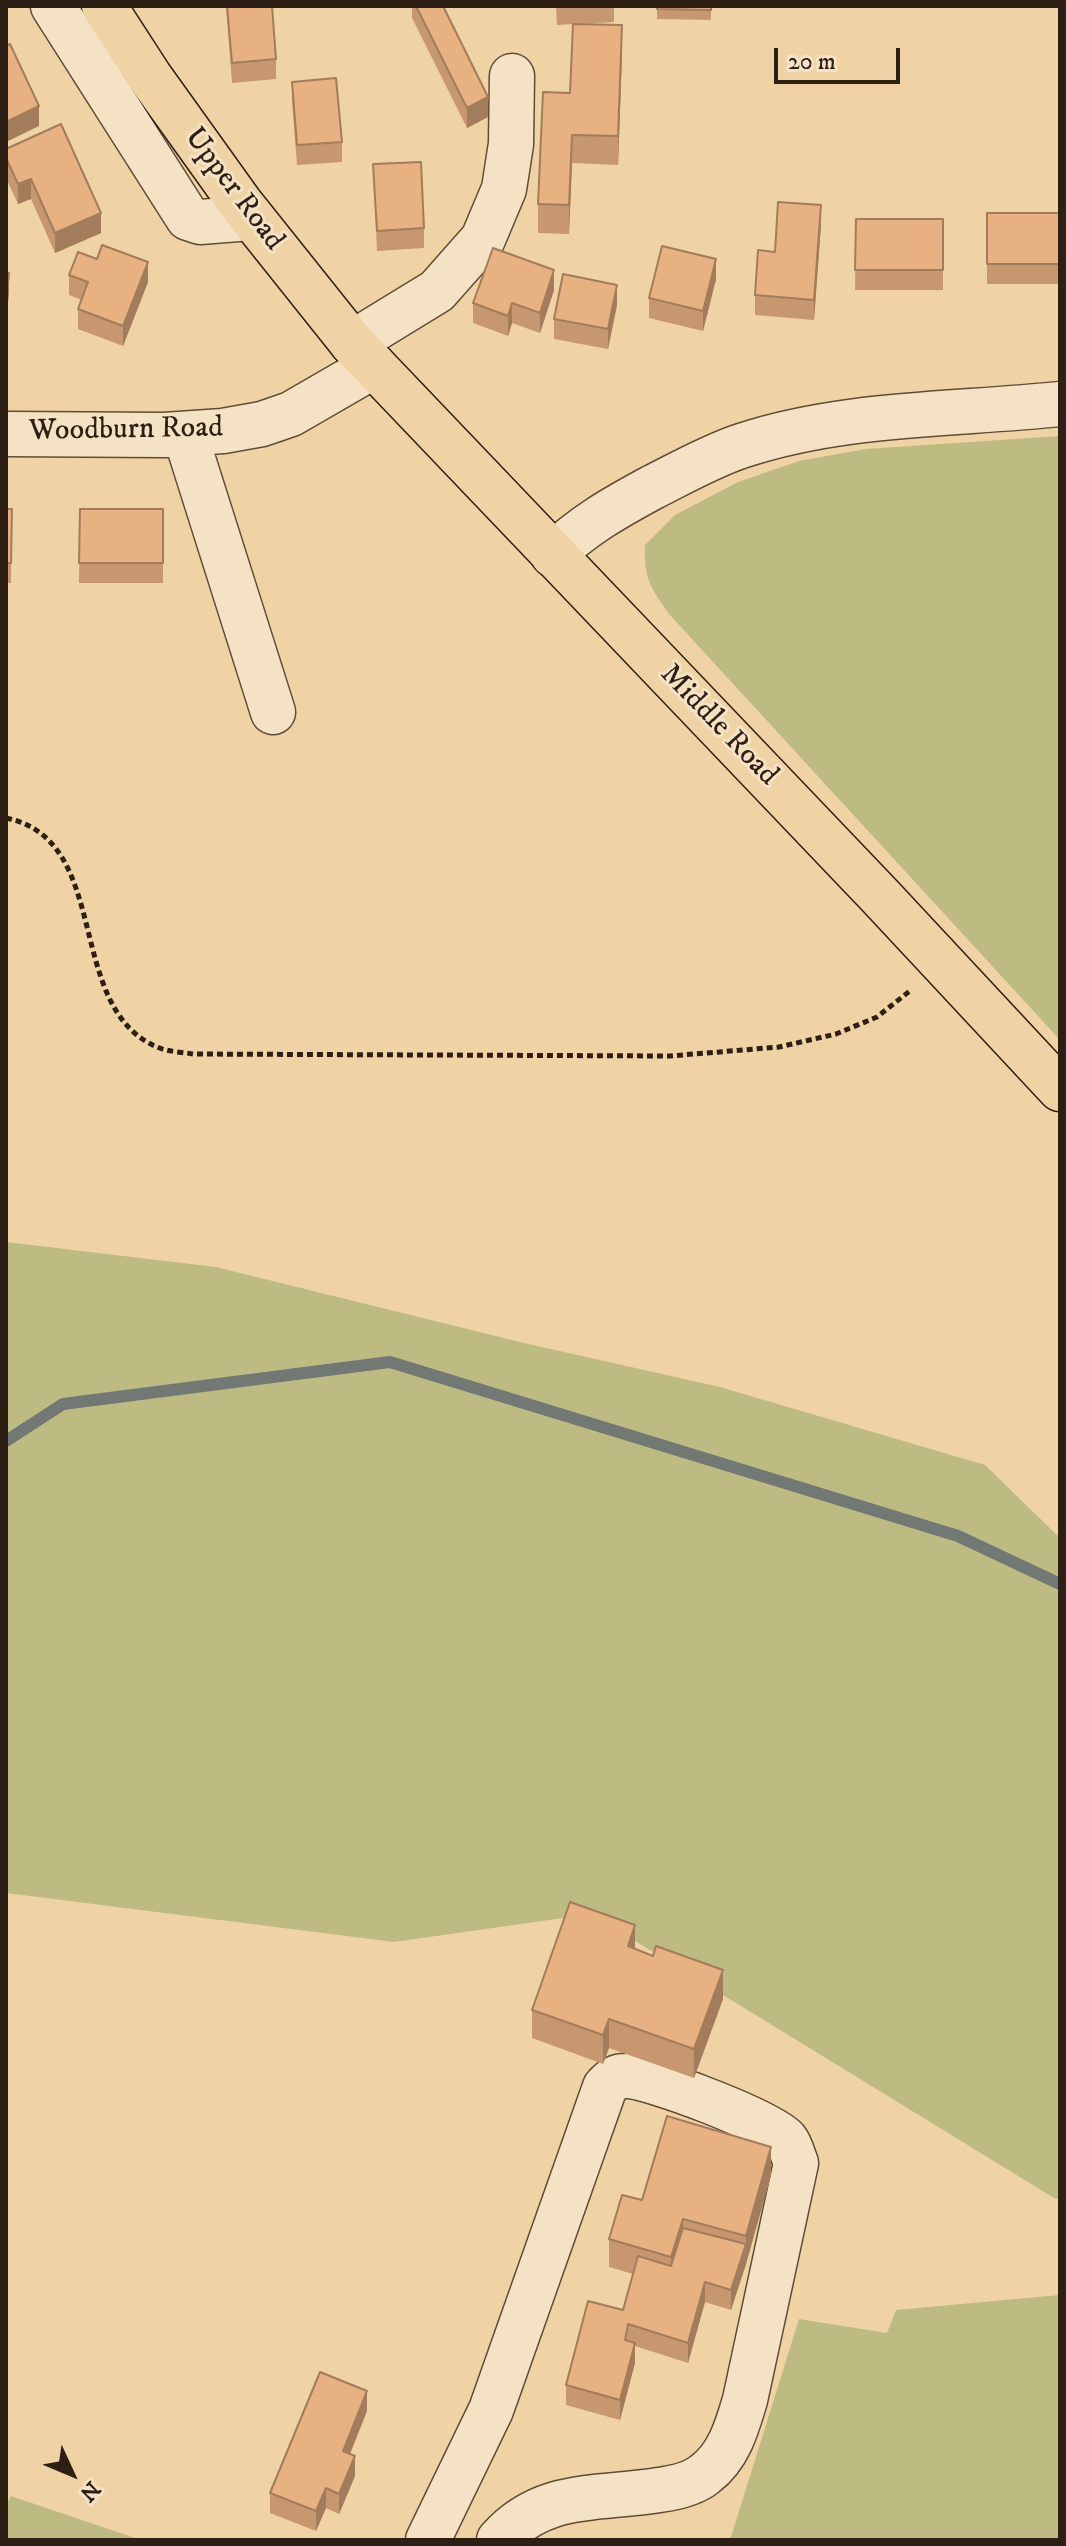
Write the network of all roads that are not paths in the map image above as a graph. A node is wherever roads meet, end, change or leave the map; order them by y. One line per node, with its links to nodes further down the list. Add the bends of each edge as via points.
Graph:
1 (53, 6): 4 (street, via 188,218)
2 (104, 6): 4 (main road, Upper Road)
3 (512, 76): 5 (street, Woodburn Road, via 504,189 483,239 437,291)
4 (251, 218): 5 (main road, Upper Road)
5 (363, 354): 8 (street, Woodburn Road, via 291,414 262,424); 9 (main road, Middle Road)
6 (1060, 404): 9 (street, via 844,422 741,446 605,514)
7 (6, 434): 8 (street, Woodburn Road)
8 (185, 434): 10 (street)
9 (553, 555): 11 (main road, Middle Road)
10 (273, 712)
11 (1060, 1089)
12 (428, 2540): 13 (street, via 491,2410 605,2087 615,2077 628,2075 766,2124 786,2140 796,2163 745,2400 724,2454 704,2475 675,2488 540,2508)
13 (499, 2540)

